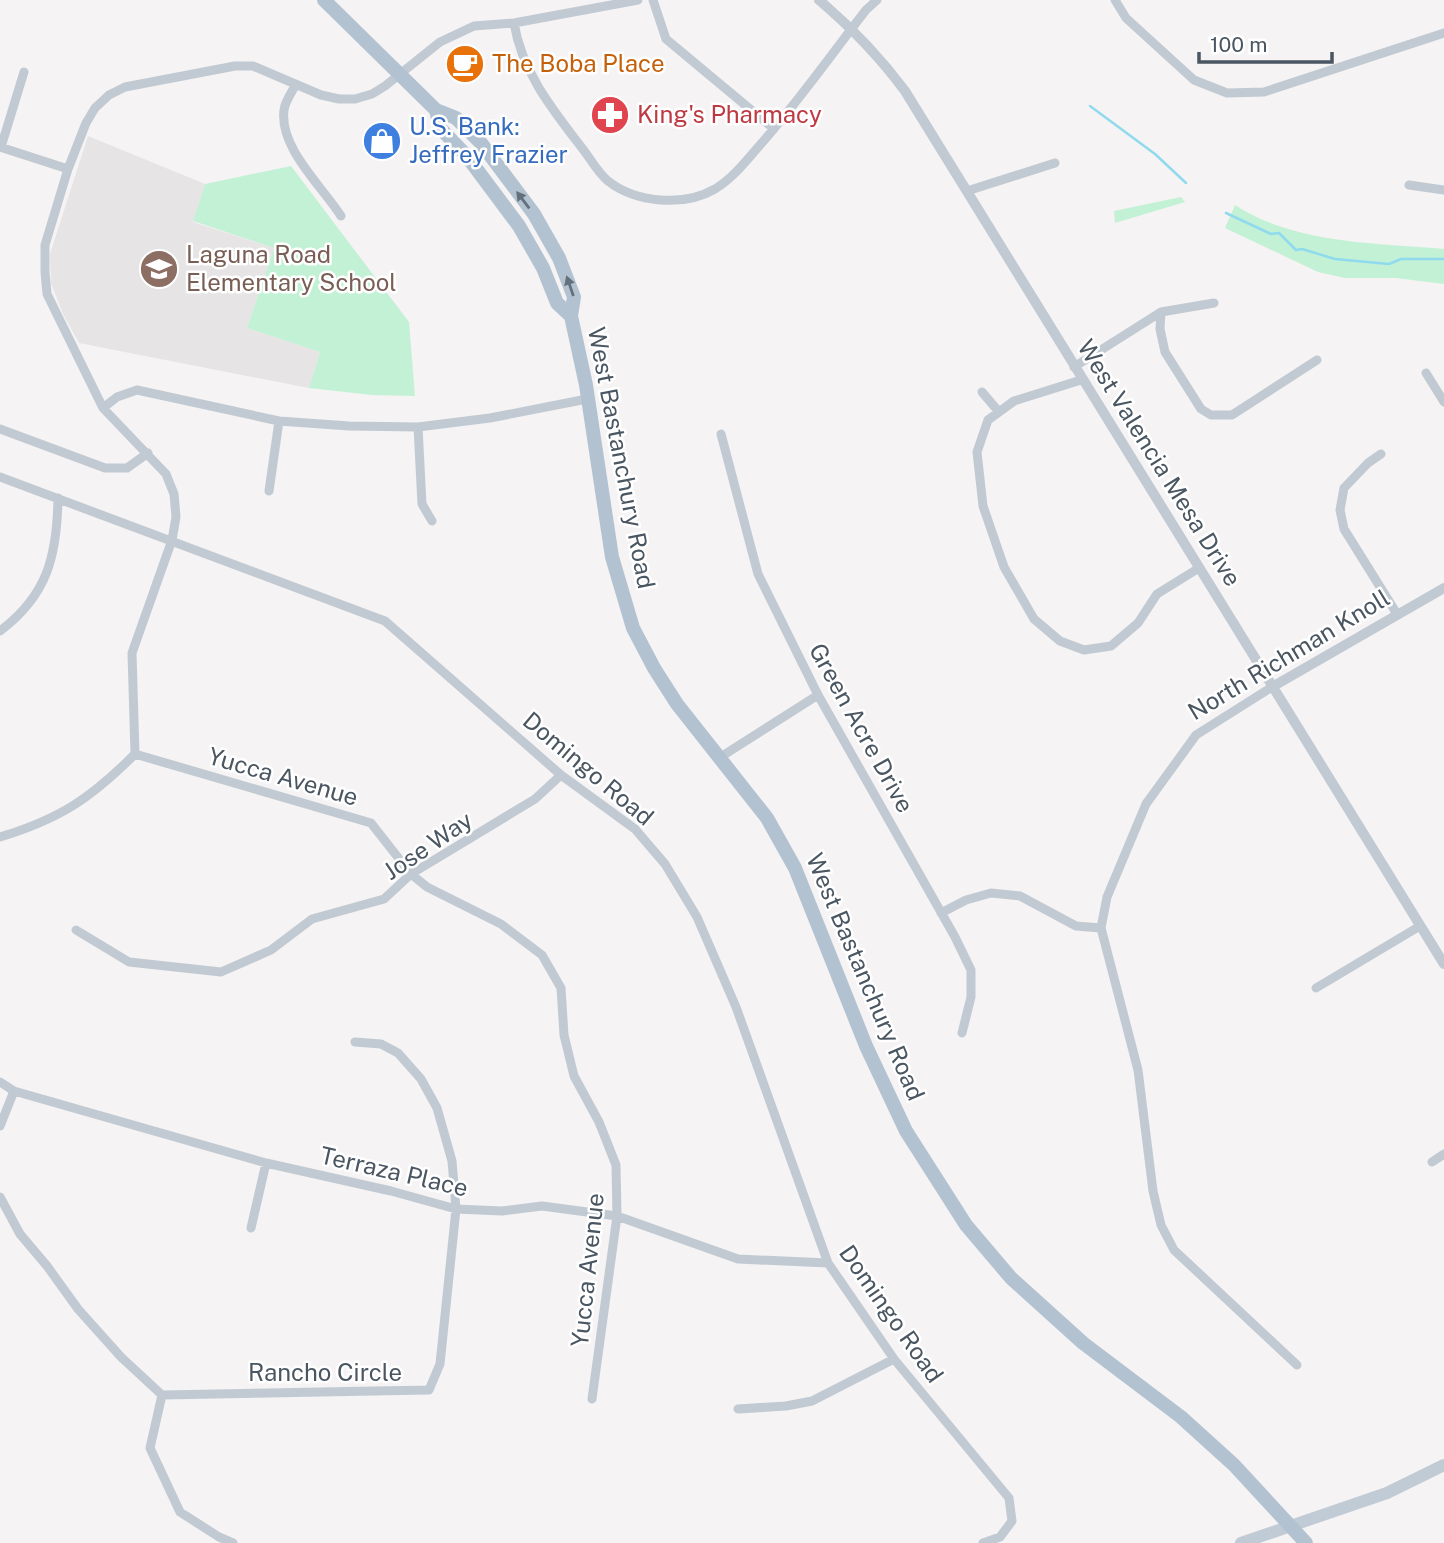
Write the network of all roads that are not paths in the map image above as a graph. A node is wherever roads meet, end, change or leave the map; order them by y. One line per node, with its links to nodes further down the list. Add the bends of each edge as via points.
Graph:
1 (324, 0): 11 (main road, West Bastanchury Road)
2 (638, 0): 7 (street)
3 (653, 0): 13 (street, via 666,39)
4 (819, 0): 8 (street, West Valencia Mesa Drive)
5 (877, 0): 8 (street)
6 (1115, 0): 9 (street, via 1126,18 1194,80 1227,93 1264,92)
7 (514, 23): 11 (street, via 474,26 456,34 439,42); 13 (street, via 524,62 547,103 607,180 630,194 681,200 698,197 731,178)
8 (852, 28): 13 (street); 19 (street, West Valencia Mesa Drive, via 905,91)
9 (1444, 33)
10 (24, 72): 14 (street)
11 (400, 75): 12 (street, via 372,94 355,99 321,95); 28 (main road, West Bastanchury Road, via 436,110 440,128 519,226 544,268 557,303 571,316)
12 (296, 84): 16 (street, via 242,66 125,88 95,108); 20 (street, via 284,108 286,135)
13 (774, 129)
14 (1, 147): 16 (street)
15 (1055, 163): 19 (street)
16 (68, 169): 30 (street, via 45,245 47,294)
17 (1409, 185): 18 (street)
18 (1444, 190)
19 (967, 191): 24 (street, West Valencia Mesa Drive)
20 (341, 216)
21 (1214, 303): 22 (street)
22 (1161, 312): 23 (street, via 1165,352 1201,409 1211,415 1232,415); 24 (street)
23 (1317, 360)
24 (1074, 367): 26 (street, West Valencia Mesa Drive)
25 (1426, 373): 29 (street)
26 (1081, 380): 31 (street, via 1014,401); 43 (street, West Valencia Mesa Drive)
27 (982, 392): 31 (street)
28 (587, 399): 33 (street); 50 (main road, West Bastanchury Road, via 612,557 633,628 677,704)
29 (1444, 402)
30 (103, 408): 32 (street, via 137,390); 36 (street)
31 (999, 412): 43 (street, via 988,420 977,453 983,506 1004,567 1034,619 1060,641 1084,650 1111,646 1138,624 1157,594)
32 (279, 421): 33 (street); 39 (street)
33 (418, 427): 41 (street, via 422,504)
34 (0, 429): 36 (street, via 105,468 127,468)
35 (721, 434): 48 (street, Green Acre Drive, via 758,574)
36 (148, 453): 42 (street, via 166,474 174,495)
37 (1381, 454): 45 (street, via 1344,488 1340,510 1344,529)
38 (0, 477): 40 (street, Domingo Road)
39 (269, 491)
40 (58, 498): 42 (street, Domingo Road); 46 (street, via 53,557 21,616)
41 (432, 521)
42 (172, 540): 49 (street, via 132,653); 51 (street, Domingo Road, via 385,621)
43 (1199, 568): 47 (street, West Valencia Mesa Drive)
44 (1444, 587): 45 (street, North Richman Knoll)
45 (1397, 614): 47 (street, North Richman Knoll)
46 (0, 631)
47 (1272, 687): 55 (street, West Valencia Mesa Drive); 56 (street, North Richman Knoll, via 1196,735 1146,804 1107,897)
48 (818, 695): 50 (street); 54 (street, Green Acre Drive)
49 (135, 754): 52 (street, via 73,808); 53 (street, Yucca Avenue, via 371,823)
50 (719, 758): 79 (main road, West Bastanchury Road, via 767,818 795,867 866,1046 906,1131 966,1225 1010,1278 1083,1343 1181,1417)
51 (561, 775): 53 (street, Jose Way, via 535,799); 72 (street, Domingo Road, via 635,829 665,864 697,917 736,1007)
52 (0, 837)
53 (411, 874): 57 (street, Jose Way, via 384,899 312,919 271,950 221,972 129,962); 70 (street, Yucca Avenue, via 427,887 501,924 542,955 561,988 564,1035 574,1076 617,1165)
54 (941, 913): 56 (street, via 991,893 1020,896 1076,926); 60 (street, Green Acre Drive, via 971,970 971,997)
55 (1420, 926): 58 (street, West Valencia Mesa Drive); 59 (street)
56 (1101, 928): 74 (street, North Richman Knoll, via 1138,1070 1161,1225 1174,1250)
57 (76, 930)
58 (1444, 964)
59 (1316, 988)
60 (962, 1033)
61 (355, 1042): 69 (street, Rancho Circle, via 381,1044 398,1054 421,1079 437,1108 452,1161)
62 (0, 1082): 63 (street, Terraza Place)
63 (13, 1091): 64 (street); 67 (street, Terraza Place)
64 (0, 1126)
65 (1444, 1154): 66 (street)
66 (1432, 1162)
67 (267, 1163): 69 (street, Terraza Place); 71 (street)
68 (0, 1197): 75 (street, via 20,1234 78,1308)
69 (456, 1209): 70 (street, Terraza Place, via 502,1211 542,1206); 75 (street, Rancho Circle, via 440,1364 429,1390)
70 (617, 1216): 72 (street, Terraza Place, via 738,1259); 76 (street, Yucca Avenue)
71 (251, 1228)
72 (828, 1263): 73 (street, Domingo Road)
73 (894, 1359): 77 (street, via 812,1401); 81 (street, Domingo Road, via 1009,1498 1012,1521 1000,1537)
74 (1297, 1365)
75 (162, 1395): 80 (street, via 150,1448 180,1512)
76 (592, 1399)
77 (738, 1409)
78 (1444, 1465): 79 (main road, via 1387,1493)
79 (1290, 1525): 82 (main road); 83 (main road, West Bastanchury Road)
80 (233, 1543)
81 (983, 1543)
82 (1241, 1543)
83 (1306, 1543)

